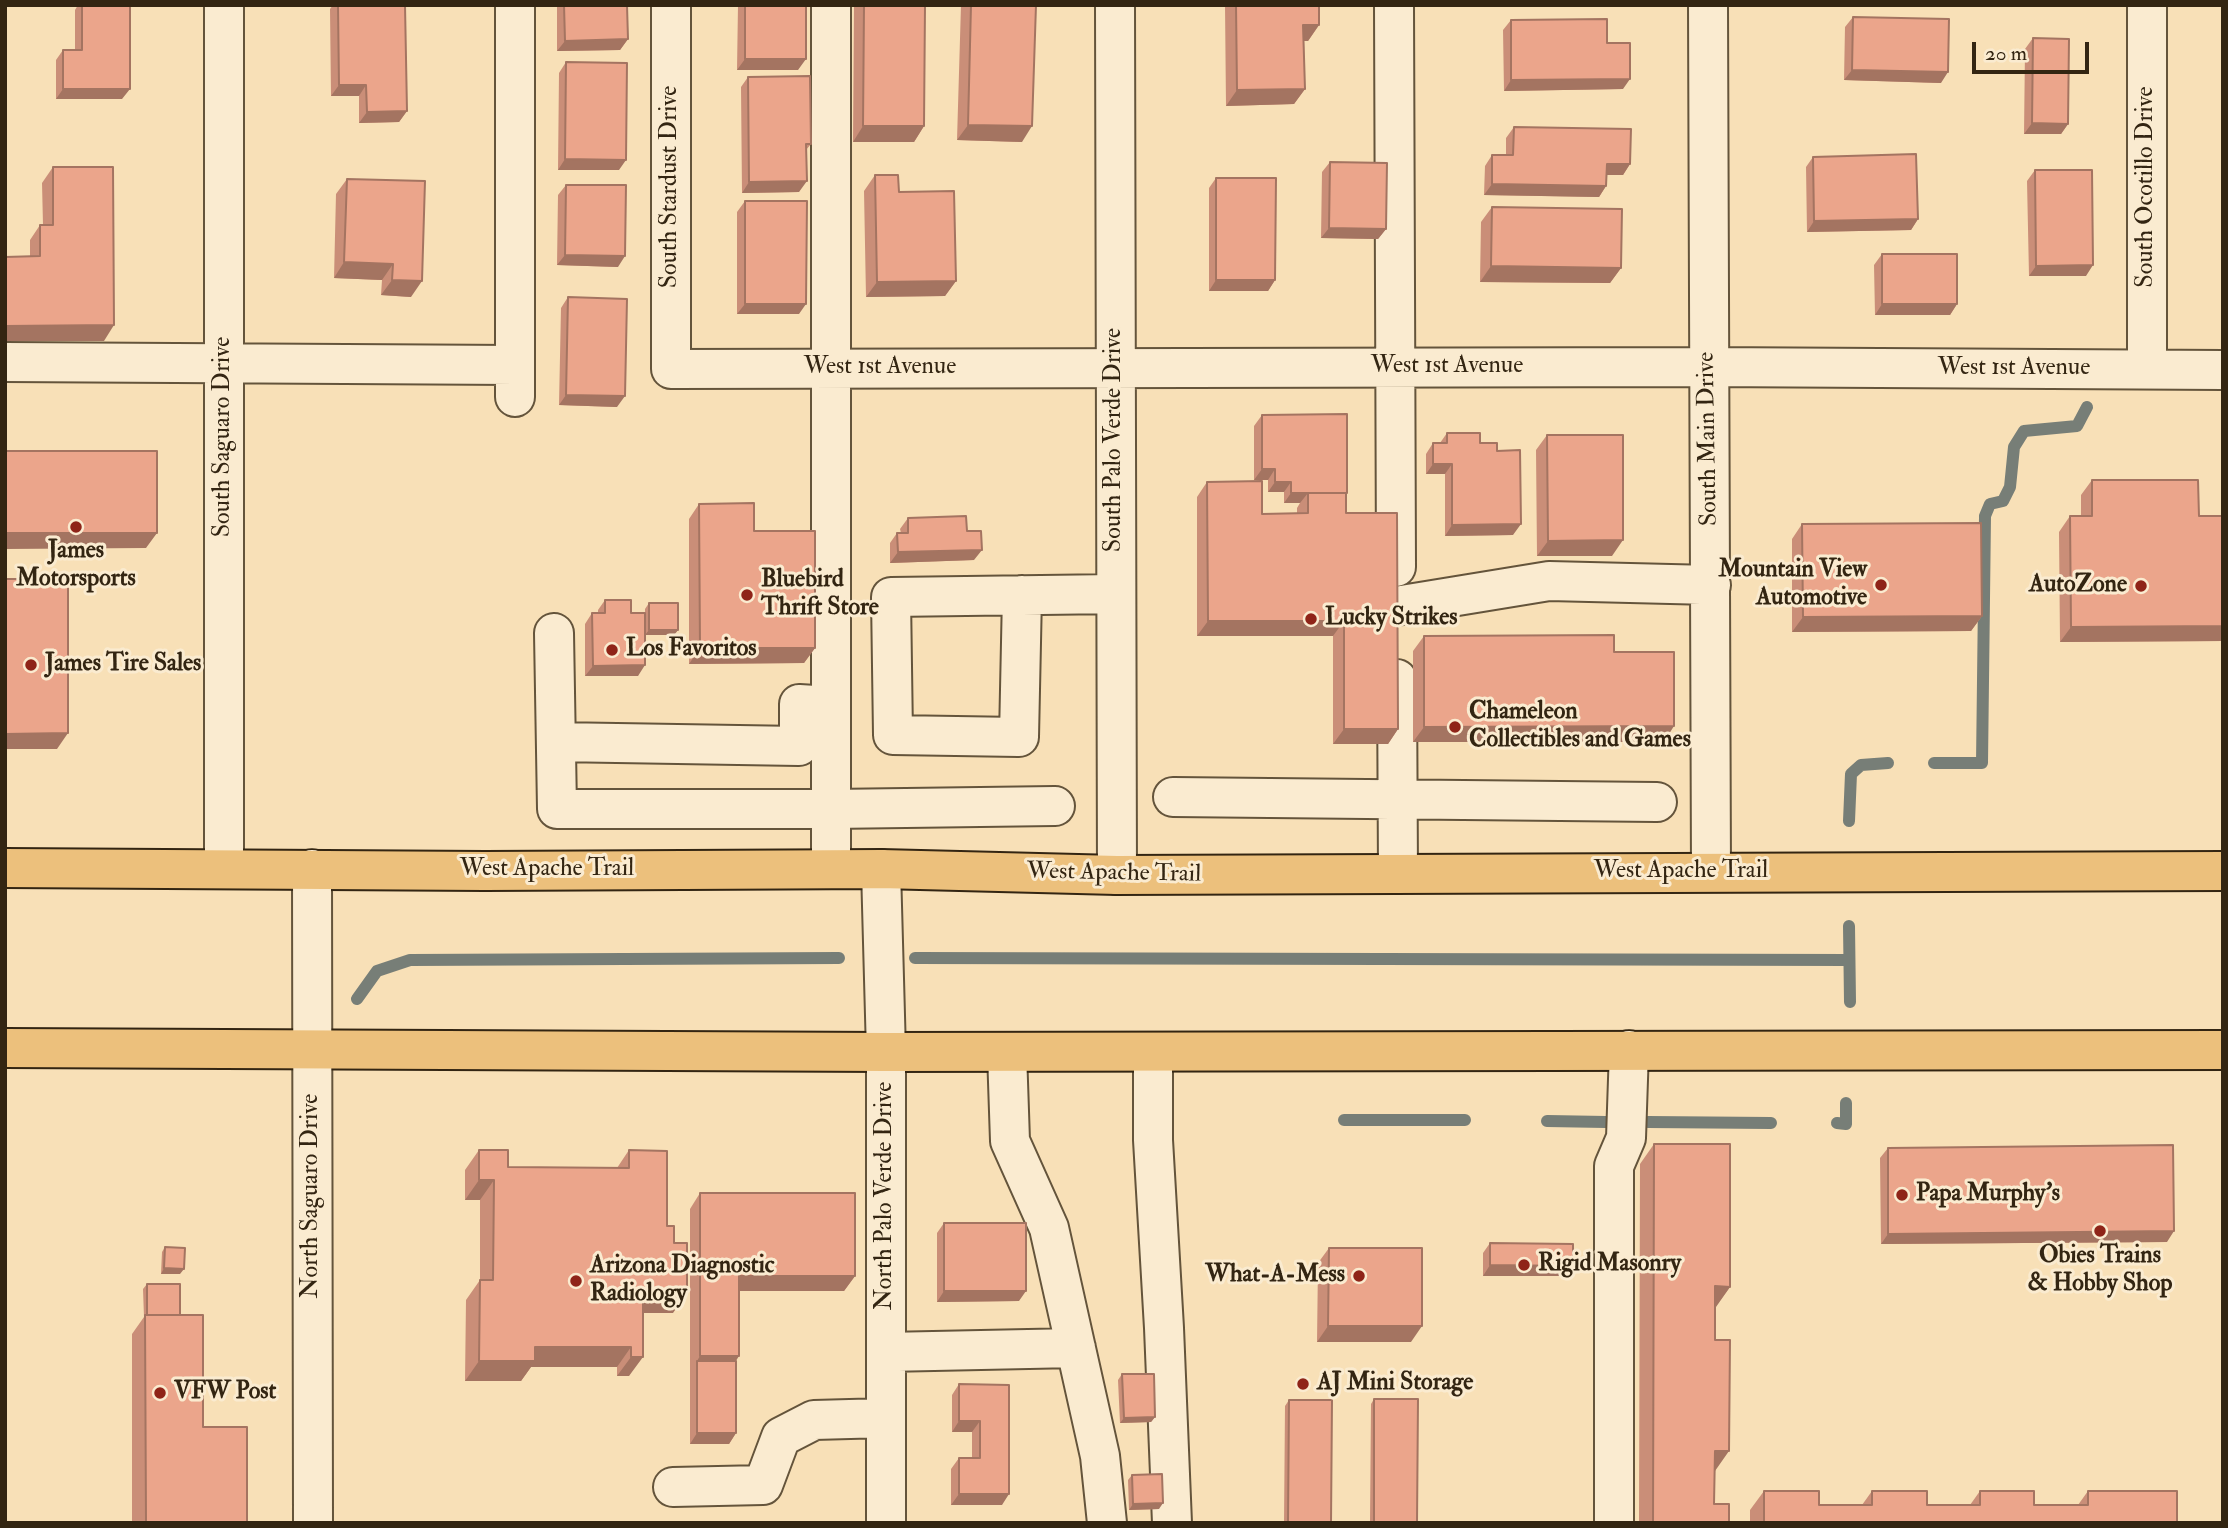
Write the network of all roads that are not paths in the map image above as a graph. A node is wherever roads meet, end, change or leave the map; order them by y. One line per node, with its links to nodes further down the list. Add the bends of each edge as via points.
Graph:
1 (224, 5): 10 (street, South Saguaro Drive)
2 (515, 5): 10 (street, via 515,381)
3 (671, 5): 14 (street, South Stardust Drive)
4 (831, 5): 15 (street)
5 (1115, 5): 11 (street, South Palo Verde Drive)
6 (1394, 5): 12 (street)
7 (1708, 5): 13 (street, South Main Drive)
8 (2147, 5): 16 (street, South Ocotillo Drive)
9 (5, 362): 10 (street)
10 (224, 362): 31 (street, South Saguaro Drive)
11 (1115, 367): 12 (street, West 1st Avenue); 15 (street, West 1st Avenue); 19 (street, South Palo Verde Drive)
12 (1394, 367): 13 (street, West 1st Avenue); 21 (street)
13 (1708, 367): 16 (street, West 1st Avenue); 18 (street, South Main Drive)
14 (671, 369): 15 (street, West 1st Avenue)
15 (831, 369): 23 (street)
16 (2147, 369): 17 (street, West 1st Avenue)
17 (2223, 370)
18 (1711, 585): 21 (street, via 1549,581); 36 (street, South Main Drive)
19 (1116, 594): 20 (street); 38 (street, South Palo Verde Drive)
20 (1022, 595): 20 (street, via 891,597 893,735 1019,737)
21 (1396, 629): 26 (street)
22 (554, 633): 24 (street)
23 (831, 706): 24 (street, via 799,704 799,746); 29 (street)
24 (556, 742): 29 (street, via 557,809)
25 (1172, 797): 26 (street)
26 (1398, 800): 27 (street); 37 (street)
27 (1657, 803)
28 (1055, 806): 29 (street)
29 (831, 809): 33 (street)
30 (5, 868): 31 (main road, West Apache Trail)
31 (224, 868): 32 (main road, West Apache Trail)
32 (312, 869): 33 (main road, West Apache Trail); 40 (street, North Saguaro Drive)
33 (831, 869): 34 (main road, West Apache Trail)
34 (881, 869): 38 (main road, West Apache Trail); 43 (street, North Palo Verde Drive)
35 (2223, 870): 36 (main road, West Apache Trail)
36 (1712, 872): 37 (main road, West Apache Trail)
37 (1398, 874): 38 (main road, West Apache Trail)
38 (1117, 875)
39 (5, 1048): 40 (main road)
40 (312, 1049): 43 (main road); 50 (street, North Saguaro Drive)
41 (1629, 1050): 42 (main road); 45 (main road); 54 (street, via 1626,1138 1614,1166)
42 (2223, 1051)
43 (886, 1052): 44 (main road); 47 (street, North Palo Verde Drive)
44 (1007, 1052): 45 (main road); 46 (street, via 1010,1141 1049,1228)
45 (1153, 1052): 53 (street, via 1153,1140)
46 (1076, 1348): 47 (street); 52 (street, via 1100,1455)
47 (886, 1352): 48 (street, North Palo Verde Drive)
48 (886, 1418): 49 (street, via 814,1420 792,1431 781,1437 763,1485); 51 (street, North Palo Verde Drive)
49 (673, 1487)
50 (313, 1523)
51 (886, 1523)
52 (1107, 1523)
53 (1172, 1523)
54 (1614, 1523)

